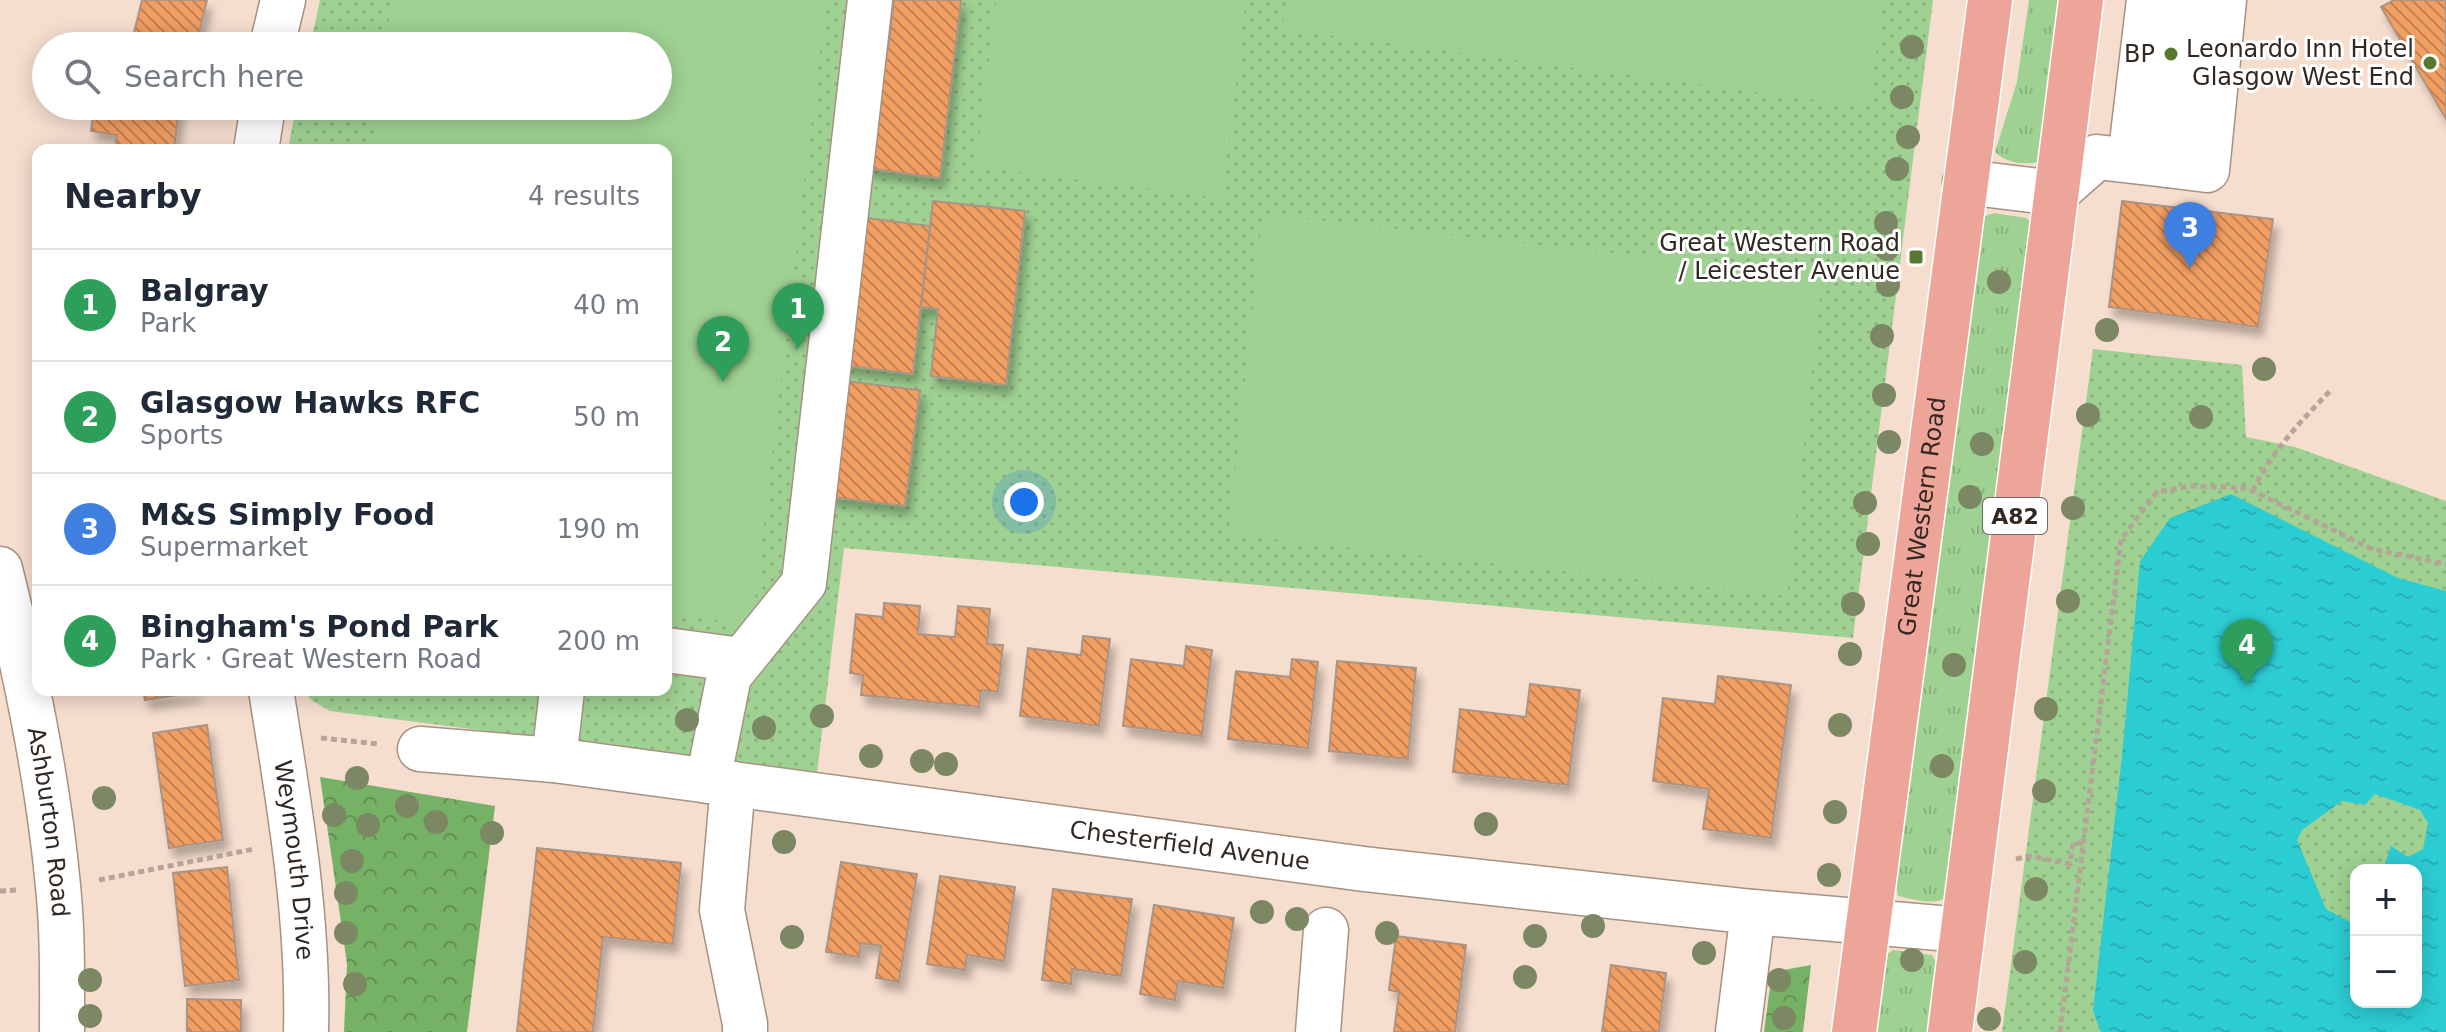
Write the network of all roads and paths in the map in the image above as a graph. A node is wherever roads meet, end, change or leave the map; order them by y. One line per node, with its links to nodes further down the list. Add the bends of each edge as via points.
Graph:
1 (283, 0): 8 (street)
2 (870, 0): 19 (street, via 804,583)
3 (1990, 0): 12 (main road, Great Western Road)
4 (2081, 0): 13 (main road, A82)
5 (2149, 0): 11 (street)
6 (2187, 0): 11 (street)
7 (2224, 0): 11 (street, via 2207,170)
8 (275, 32)
9 (261, 120): 10 (street)
10 (257, 144)
11 (2148, 162): 13 (street, via 2097,157)
12 (1965, 182): 13 (street); 32 (main road, Great Western Road)
13 (2056, 193): 34 (main road, A82)
14 (2331, 390): 15 (path, via 2299,424)
15 (2253, 491): 16 (path, via 2372,549); 27 (path, via 2190,486 2157,492 2121,539)
16 (2446, 564)
17 (0, 569): 29 (street, Ashburton Road, via 46,781)
18 (672, 651): 19 (street)
19 (741, 660): 25 (street, via 729,676)
20 (272, 696): 22 (street, Weymouth Drive)
21 (561, 696): 24 (street)
22 (278, 733): 23 (path); 26 (street, Weymouth Drive)
23 (420, 749): 24 (street, Chesterfield Avenue)
24 (554, 760): 25 (street, Chesterfield Avenue)
25 (721, 782): 31 (street, Chesterfield Avenue, via 1364,869); 37 (street, via 722,910)
26 (294, 841): 29 (path); 36 (street, Weymouth Drive)
27 (2083, 843): 28 (path, via 2073,843 2070,864); 42 (path)
28 (2030, 856)
29 (58, 888): 30 (path); 35 (street, Ashburton Road)
30 (0, 891)
31 (1753, 912): 32 (street, Chesterfield Avenue); 39 (street)
32 (1867, 922): 34 (street, Chesterfield Avenue); 40 (main road, Great Western Road)
33 (1326, 930): 38 (street)
34 (1962, 930): 41 (main road, A82)
35 (62, 1032)
36 (306, 1032)
37 (745, 1032)
38 (1318, 1032)
39 (1738, 1032)
40 (1854, 1032)
41 (1950, 1032)
42 (2060, 1032)

